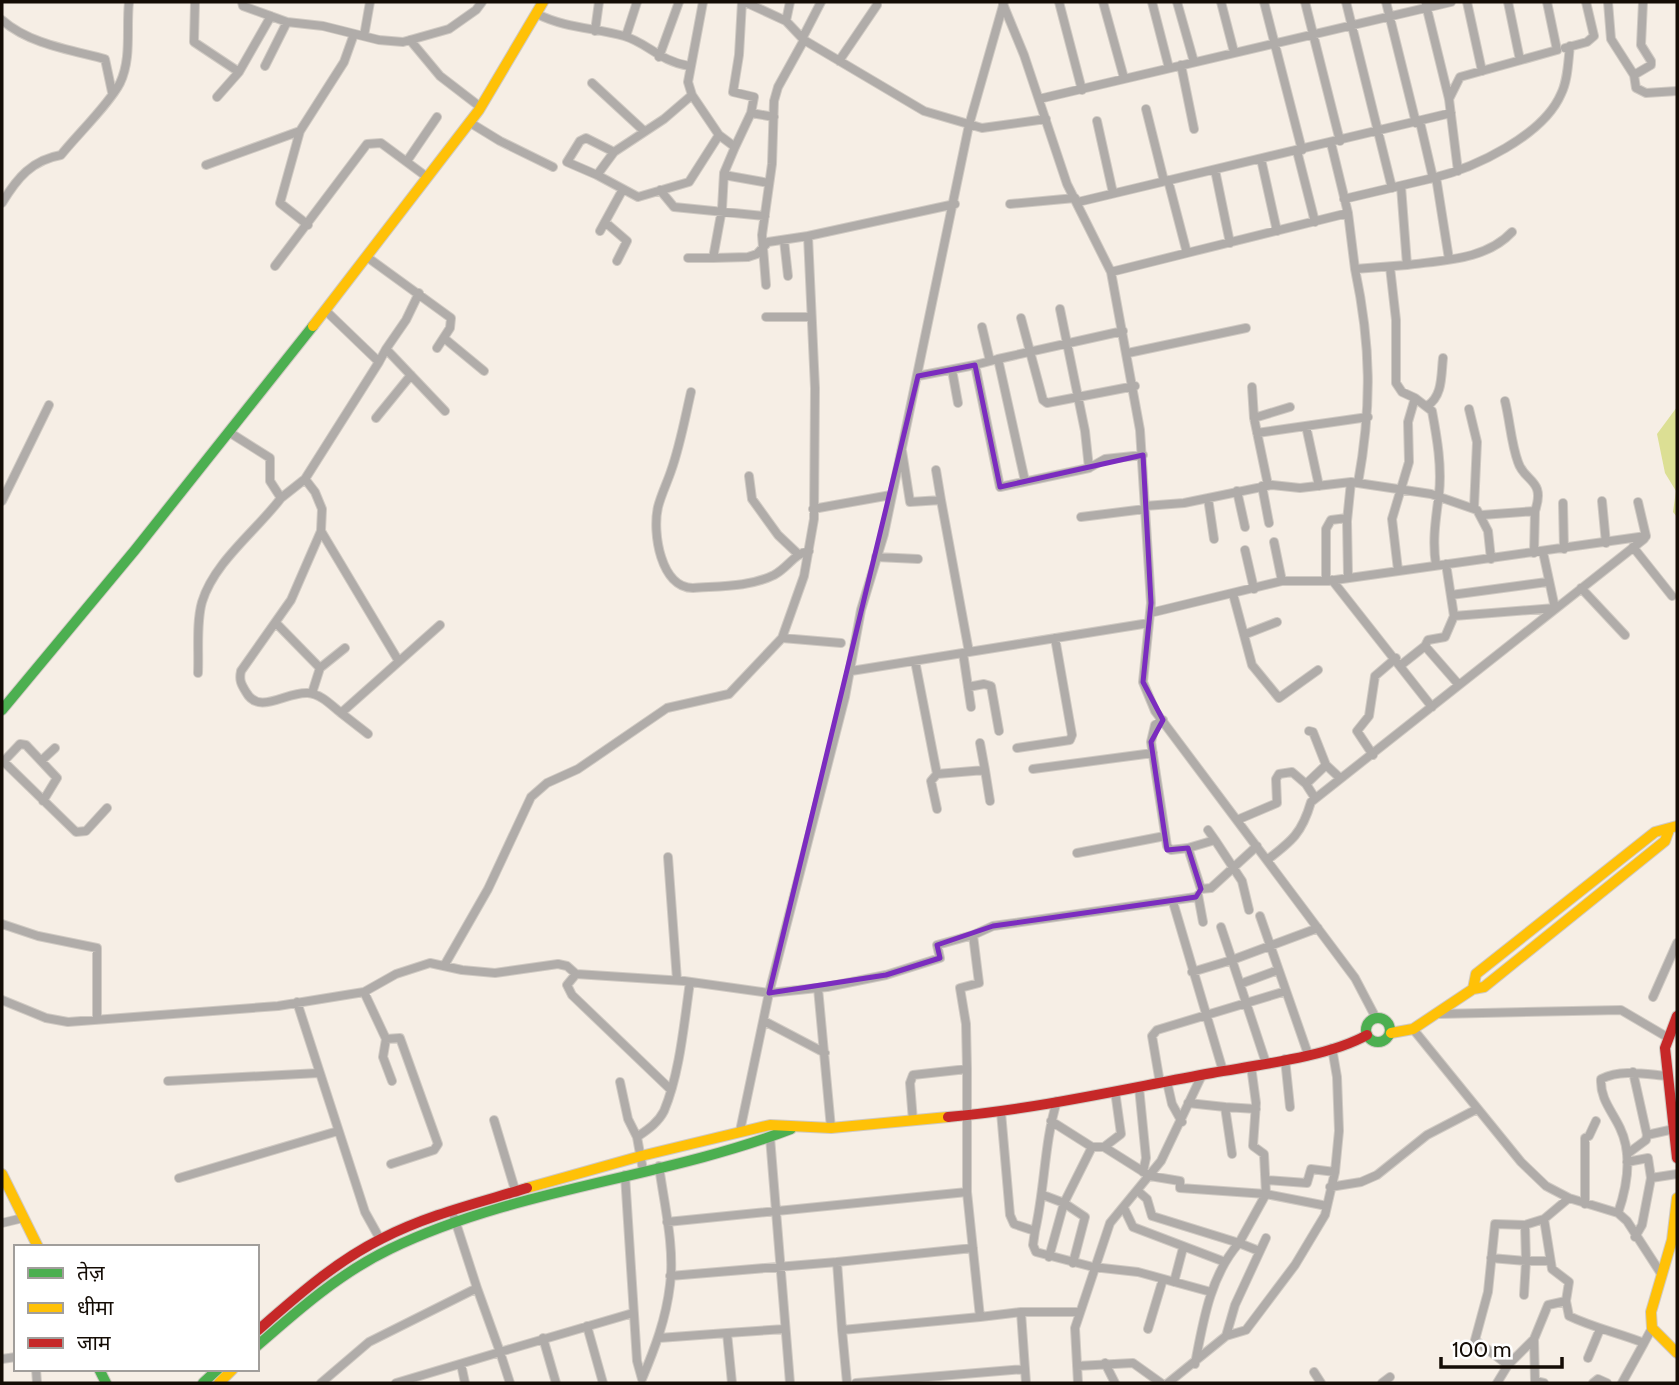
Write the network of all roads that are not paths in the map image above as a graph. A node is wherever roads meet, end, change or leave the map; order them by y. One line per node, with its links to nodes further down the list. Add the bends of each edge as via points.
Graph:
1 (129, 2): 66 (street, via 124,66)
2 (195, 2): 60 (street, via 194,41)
3 (242, 2): 34 (street)
4 (370, 2): 43 (street)
5 (482, 2): 46 (street, via 449,29)
6 (543, 2): 33 (street)
7 (599, 2): 40 (street)
8 (637, 2): 44 (street)
9 (679, 2): 51 (street)
10 (703, 2): 57 (street)
11 (743, 2): 37 (street); 73 (street, via 733,92 754,97)
12 (790, 2): 37 (street)
13 (821, 2): 45 (street)
14 (1059, 2): 64 (street)
15 (1103, 2): 62 (street)
16 (1152, 2): 58 (street)
17 (1177, 2): 54 (street)
18 (1221, 2): 50 (street)
19 (1265, 2): 47 (street)
20 (1305, 2): 42 (street)
21 (1346, 2): 39 (street)
22 (1386, 2): 35 (street)
23 (1451, 2): 31 (street)
24 (1467, 2): 59 (street)
25 (1508, 2): 52 (street)
26 (1548, 2): 49 (street)
27 (1586, 2): 48 (street, via 1594,36)
28 (1608, 2): 61 (street, via 1611,39)
29 (1643, 2): 61 (street, via 1641,45 1651,65)
30 (1003, 3): 69 (street); 81 (street)
31 (1426, 4): 35 (street); 70 (street)
32 (877, 5): 53 (street)
33 (537, 14): 40 (street); 71 (street)
34 (271, 16): 38 (street); 60 (street)
35 (1390, 16): 39 (street); 80 (street)
36 (2, 20): 66 (street, via 16,31 65,50 105,59)
37 (786, 21): 45 (street)
38 (287, 22): 41 (street); 56 (street)
39 (1351, 24): 42 (street); 85 (street)
40 (595, 31): 44 (street)
41 (354, 34): 43 (street); 83 (street, via 344,62)
42 (1313, 34): 47 (street); 87 (street)
43 (364, 36): 46 (street)
44 (626, 36): 51 (street)
45 (804, 39): 53 (street); 76 (street, via 778,87)
46 (410, 40): 71 (street, via 440,76)
47 (1275, 43): 50 (street); 89 (street)
48 (1570, 46): 49 (street); 96 (street, via 1562,93 1550,115)
49 (1558, 50): 52 (street)
50 (1234, 52): 54 (street)
51 (659, 57): 57 (street)
52 (1520, 60): 59 (street)
53 (839, 61): 81 (street, via 924,111)
54 (1194, 62): 55 (street)
55 (1181, 65): 58 (street); 82 (street)
56 (265, 66)
57 (689, 66): 67 (street)
58 (1169, 68): 62 (street)
59 (1482, 71): 70 (street, via 1460,77)
60 (239, 72): 68 (street)
61 (1634, 75): 65 (street, via 1639,90)
62 (1124, 78): 64 (street)
63 (592, 83): 84 (street)
64 (1082, 90): 69 (street)
65 (1677, 91)
66 (112, 92): 109 (street, via 61,155 43,158 26,170)
67 (692, 95): 84 (street); 86 (street)
68 (217, 97)
69 (1039, 99): 77 (street)
70 (1449, 99): 74 (street)
71 (480, 106): 79 (street)
72 (1146, 109): 101 (street)
73 (751, 113): 76 (street); 88 (street)
74 (1451, 114): 80 (street); 96 (street)
75 (437, 117): 92 (street)
76 (774, 117): 102 (street)
77 (1046, 119): 81 (street, via 991,129); 108 (street, via 1067,184)
78 (1097, 121): 106 (street)
79 (469, 122): 94 (street); 99 (street)
80 (1418, 122): 85 (street); 100 (street)
81 (969, 125): 110 (street)
82 (1194, 128)
83 (300, 131): 93 (street); 117 (street, via 280,203)
84 (644, 131): 90 (street)
85 (1378, 132): 87 (street); 103 (street)
86 (719, 135): 88 (street); 105 (street, via 689,182)
87 (1336, 142): 89 (street); 107 (street)
88 (735, 147): 98 (street)
89 (1299, 151): 91 (street); 116 (street)
90 (614, 152): 97 (street); 97 (street, via 586,138 580,141 567,162)
91 (1261, 159): 95 (street); 119 (street)
92 (407, 161): 99 (street); 117 (street, via 381,143 367,144)
93 (206, 165)
94 (553, 167)
95 (1215, 170): 101 (street); 123 (street)
96 (1458, 172): 100 (street)
97 (597, 175): 104 (street)
98 (724, 175): 102 (street); 112 (street)
99 (427, 177): 126 (street)
100 (1434, 178): 103 (street); 129 (street)
101 (1166, 181): 106 (street); 125 (street)
102 (769, 183): 114 (street)
103 (1396, 187): 107 (street); 131 (street)
104 (623, 189): 105 (street, via 642,198); 115 (street)
105 (660, 190): 112 (street, via 674,207)
106 (1114, 193): 108 (street)
107 (1344, 199): 113 (street)
108 (1077, 200): 111 (street); 135 (street)
109 (2, 203)
110 (955, 204): 121 (street); 160 (street)
111 (1010, 204)
112 (722, 209): 114 (street); 128 (street)
113 (1348, 214): 116 (street); 134 (street)
114 (765, 216): 124 (street)
115 (605, 222): 118 (street); 130 (street, via 627,241)
116 (1315, 222): 119 (street)
117 (308, 225): 132 (street)
118 (600, 231)
119 (1277, 231): 123 (street)
120 (1512, 232): 129 (street, via 1498,247)
121 (808, 236): 122 (street); 142 (street)
122 (785, 240): 124 (street); 136 (street)
123 (1230, 243): 125 (street)
124 (763, 245): 128 (street, via 748,257); 137 (street)
125 (1187, 253): 135 (street)
126 (367, 257): 138 (street); 140 (street)
127 (688, 258): 128 (street)
128 (713, 258)
129 (1449, 260): 131 (street)
130 (617, 261)
131 (1408, 265): 133 (street)
132 (275, 266)
133 (1390, 267): 134 (street); 165 (street, via 1396,383)
134 (1355, 269): 173 (street, via 1368,337)
135 (1111, 272): 146 (street)
136 (788, 276)
137 (766, 285)
138 (419, 293): 147 (street, via 451,318); 150 (street)
139 (1060, 309): 148 (street)
140 (326, 310): 155 (street); 178 (street)
141 (766, 317): 142 (street)
142 (811, 317): 202 (street)
143 (1021, 318): 151 (street)
144 (982, 327): 154 (street)
145 (1246, 328): 152 (street)
146 (1123, 331): 148 (street); 152 (street)
147 (444, 338): 149 (street); 158 (street)
148 (1066, 343): 151 (street); 164 (street)
149 (437, 348)
150 (386, 349): 155 (street); 159 (street)
151 (1030, 352): 154 (street); 164 (street, via 1043,400)
152 (1128, 353): 161 (street)
153 (1443, 358): 169 (street, via 1439,391)
154 (994, 360): 156 (street); 185 (street)
155 (379, 362): 184 (street)
156 (975, 365): 157 (street); 185 (street, via 1000,487)
157 (952, 370): 160 (street); 167 (street)
158 (484, 371)
159 (411, 375): 172 (street); 174 (street)
160 (918, 376): 179 (street)
161 (1135, 386): 164 (street); 180 (street)
162 (1252, 387): 175 (street)
163 (691, 392): 218 (street, via 674,464 657,509 659,548 674,582 693,588 757,580 782,569)
164 (1077, 396): 181 (street)
165 (1415, 398): 169 (street); 189 (street, via 1408,422 1409,462)
166 (1505, 401): 203 (street, via 1517,461 1536,486)
167 (958, 403)
168 (50, 405): 196 (street)
169 (1427, 406): 192 (street, via 1436,432)
170 (1290, 407): 175 (street)
171 (1469, 409): 201 (street, via 1477,442)
172 (445, 411)
173 (1368, 417): 176 (street); 186 (street)
174 (376, 418)
175 (1254, 418): 177 (street)
176 (1306, 426): 177 (street); 188 (street)
177 (1257, 433): 187 (street)
178 (232, 434): 193 (street, via 270,458 270,481); 261 (street)
179 (901, 451): 191 (street); 195 (street, via 911,502)
180 (1143, 455): 181 (street, via 1105,460); 200 (street)
181 (1089, 468): 185 (street)
182 (936, 470): 195 (street)
183 (749, 476): 218 (street, via 752,499)
184 (305, 480): 193 (street); 209 (street, via 322,509)
185 (1025, 481)
186 (1355, 483): 188 (street); 189 (street); 206 (street)
187 (1265, 486): 188 (street); 190 (street); 207 (street)
188 (1319, 486)
189 (1401, 489): 192 (street); 225 (street, via 1392,519)
190 (1237, 491): 194 (street); 208 (street)
191 (891, 495): 202 (street); 220 (street)
192 (1439, 496): 201 (street); 224 (street)
193 (281, 498): 255 (street, via 205,594)
194 (1208, 498): 200 (street); 211 (street)
195 (941, 500): 248 (street)
196 (2, 501)
197 (1602, 501): 213 (street)
198 (1637, 502): 210 (street)
199 (1563, 503): 215 (street)
200 (1145, 507): 205 (street); 237 (street)
201 (1474, 508): 204 (street)
202 (813, 509): 217 (street)
203 (1535, 511): 204 (street); 219 (street)
204 (1482, 515): 222 (street)
205 (1081, 517)
206 (1347, 518): 226 (street); 227 (street, via 1331,520 1326,529)
207 (1269, 523)
208 (1245, 527)
209 (321, 531): 239 (street); 249 (street)
210 (1646, 536): 213 (street); 214 (street)
211 (1214, 539)
212 (1274, 542): 228 (street)
213 (1606, 543): 215 (street)
214 (1633, 547): 230 (street); 234 (street)
215 (1564, 549): 219 (street)
216 (1245, 550): 231 (street)
217 (809, 551): 218 (street); 243 (street)
218 (797, 553)
219 (1538, 553): 222 (street); 229 (street)
220 (876, 557): 221 (street); 254 (street)
221 (918, 559)
222 (1491, 559): 223 (street)
223 (1446, 564): 224 (street); 233 (street)
224 (1436, 565): 225 (street)
225 (1398, 570): 226 (street)
226 (1348, 576): 227 (street)
227 (1329, 580): 228 (street); 251 (street)
228 (1282, 581): 231 (street)
229 (1547, 582): 233 (street); 235 (street)
230 (1581, 588): 235 (street); 242 (street)
231 (1254, 589): 232 (street)
232 (1233, 594): 237 (street); 241 (street)
233 (1451, 595): 236 (street)
234 (1672, 596)
235 (1555, 608): 236 (street); 256 (street)
236 (1454, 617): 246 (street, via 1445,637 1428,640)
237 (1149, 618): 244 (street); 263 (street, via 1143,682)
238 (1277, 622): 241 (street)
239 (276, 623): 252 (street); 258 (street, via 244,666 241,682 250,699 259,704)
240 (440, 625): 249 (street)
241 (1246, 634): 253 (street, via 1252,665 1279,698)
242 (1625, 635)
243 (782, 638): 245 (street); 308 (street, via 729,694 667,708 531,797 488,889)
244 (1055, 638): 248 (street); 269 (street, via 1072,735 1070,740)
245 (841, 643)
246 (1425, 646): 251 (street); 256 (street)
247 (345, 648): 252 (street)
248 (966, 652): 250 (street); 257 (street)
249 (398, 660): 262 (street)
250 (915, 661): 254 (street); 277 (street)
251 (1398, 661): 260 (street); 271 (street, via 1376,676 1369,716 1357,731)
252 (320, 668): 258 (street)
253 (1318, 670)
254 (851, 671): 318 (street)
255 (198, 673)
256 (1459, 685): 260 (street)
257 (968, 687): 259 (street); 264 (street, via 991,686)
258 (312, 693): 262 (street)
259 (971, 707)
260 (1432, 707): 271 (street)
261 (2, 710)
262 (341, 713): 266 (street)
263 (1163, 720): 270 (street, via 1150,734); 285 (street)
264 (999, 730)
265 (1308, 731): 274 (street, via 1313,732)
266 (368, 734)
267 (980, 743): 276 (street)
268 (55, 748): 273 (street)
269 (1017, 748)
270 (1153, 753): 275 (street); 288 (street)
271 (1373, 755): 278 (street)
272 (3, 761): 273 (street, via 20,744); 281 (street)
273 (41, 761): 281 (street, via 57,778)
274 (1325, 765): 278 (street); 279 (street)
275 (1033, 769)
276 (985, 770): 277 (street); 282 (street)
277 (937, 774): 284 (street, via 931,781)
278 (1340, 778): 280 (street)
279 (1306, 784): 280 (street); 285 (street, via 1292,772 1279,774 1278,803)
280 (1315, 798): 294 (street, via 1292,841)
281 (43, 801): 283 (street, via 81,833)
282 (990, 801)
283 (107, 808)
284 (937, 809)
285 (1237, 820): 290 (street)
286 (1673, 828): 323 (street, via 1665,841 1484,986)
287 (1208, 830): 289 (street)
288 (1165, 836): 291 (street, via 1169,849); 292 (street)
289 (1215, 840): 291 (street); 295 (street)
290 (1257, 846): 294 (street); 295 (street)
291 (1188, 848): 296 (street)
292 (1077, 853)
293 (668, 857): 312 (street)
294 (1267, 860): 303 (street)
295 (1233, 865): 296 (street, via 1211,888); 298 (street)
296 (1198, 893): 297 (street); 300 (street)
297 (1173, 902): 304 (street, via 993,926); 310 (street)
298 (1249, 910)
299 (1260, 916): 306 (street)
300 (1203, 922)
301 (2, 924): 326 (street, via 97,948)
302 (1221, 927): 307 (street)
303 (1318, 928): 306 (street); 327 (street, via 1355,978)
304 (973, 935): 315 (street, via 937,945 940,958 886,975); 340 (street, via 979,983 960,988)
305 (1677, 943): 319 (street)
306 (1272, 947): 307 (street); 309 (street)
307 (1232, 960): 310 (street); 314 (street)
308 (444, 966): 311 (street, via 495,972 558,964); 317 (street, via 430,963 396,974)
309 (1278, 970): 314 (street); 316 (street)
310 (1192, 972): 325 (street)
311 (576, 974): 312 (street); 351 (street, via 567,985 572,995)
312 (677, 980): 313 (street)
313 (690, 982): 318 (street); 351 (street, via 680,1051)
314 (1240, 984): 322 (street)
315 (818, 988): 318 (street); 335 (street)
316 (1286, 991): 322 (street); 336 (street)
317 (364, 992): 321 (street); 333 (street)
318 (769, 993): 328 (street)
319 (1653, 997)
320 (2, 1000): 326 (street, via 46,1018 68,1022)
321 (297, 1002): 326 (street); 343 (street)
322 (1247, 1003): 325 (street); 338 (street)
323 (1438, 1014): 329 (street); 331 (street, via 1621,1010)
324 (1677, 1016): 331 (street)
325 (1206, 1017): 341 (street); 349 (street, via 1153,1032)
326 (97, 1018)
327 (1376, 1018): 330 (street, via 1386,1021); 332 (street, via 1368,1023)
328 (764, 1021): 335 (street); 370 (street)
329 (1413, 1029): 330 (street); 358 (street)
330 (1391, 1033): 332 (street, via 1381,1043)
331 (1671, 1033): 345 (street)
332 (1367, 1035): 334 (street)
333 (386, 1039): 347 (street, via 383,1057); 380 (street, via 400,1038 438,1144 434,1150)
334 (1332, 1048): 336 (street); 383 (street, via 1339,1130)
335 (825, 1053): 367 (street)
336 (1308, 1054): 337 (street)
337 (1285, 1059): 338 (street); 356 (street)
338 (1266, 1063): 339 (street)
339 (1251, 1066): 341 (street); 357 (street)
340 (967, 1069): 360 (street); 362 (street, via 913,1075)
341 (1223, 1071): 344 (street)
342 (1633, 1072): 345 (street); 371 (street); 378 (street, via 1601,1079 1602,1098 1622,1131)
343 (319, 1073): 346 (street); 369 (street)
344 (1202, 1076): 349 (street); 354 (street)
345 (1667, 1076): 368 (street)
346 (168, 1081)
347 (392, 1081)
348 (620, 1082): 372 (street)
349 (1163, 1083): 350 (street); 365 (street)
350 (1139, 1087): 352 (street); 385 (street)
351 (669, 1088): 372 (street, via 654,1125)
352 (1115, 1091): 353 (street); 375 (street, via 1121,1134)
353 (1057, 1101): 359 (street); 363 (street)
354 (1188, 1103): 355 (street); 365 (street)
355 (1225, 1107): 357 (street); 376 (street)
356 (1290, 1107)
357 (1256, 1109): 390 (street, via 1253,1146 1264,1154)
358 (1477, 1109): 391 (street, via 1427,1135 1377,1175); 397 (street, via 1521,1162 1546,1186)
359 (1001, 1112): 360 (street); 411 (street, via 1010,1215 1014,1224)
360 (969, 1116): 362 (street); 392 (street)
361 (494, 1120): 394 (street)
362 (913, 1121): 367 (street)
363 (1051, 1121): 374 (street); 396 (street)
364 (1595, 1121): 400 (street, via 1585,1138)
365 (1182, 1122): 385 (street)
366 (797, 1126): 367 (street); 370 (street); 373 (street)
367 (831, 1128)
368 (1674, 1129): 371 (street); 379 (street)
369 (338, 1131): 388 (street); 414 (street, via 365,1212)
370 (740, 1131): 377 (street)
371 (1647, 1135): 378 (street)
372 (636, 1137): 377 (street)
373 (770, 1137): 381 (street); 403 (street)
374 (1092, 1147): 375 (street); 399 (street)
375 (1104, 1147): 385 (street)
376 (1232, 1154)
377 (641, 1156): 382 (street); 394 (street)
378 (1627, 1158): 389 (street, via 1648,1158); 404 (street)
379 (1677, 1158)
380 (391, 1164)
381 (659, 1166): 382 (street); 408 (street)
382 (643, 1170): 387 (street)
383 (1335, 1172): 390 (street, via 1311,1169 1307,1183); 391 (street)
384 (2, 1174): 406 (street)
385 (1147, 1174): 393 (street); 395 (street, via 1180,1181 1180,1188)
386 (1677, 1174): 389 (street)
387 (625, 1175): 405 (street); 439 (street)
388 (178, 1178)
389 (1651, 1178): 412 (street, via 1642,1225)
390 (1266, 1180): 395 (street)
391 (1330, 1187): 401 (street)
392 (967, 1192): 403 (street); 417 (street)
393 (1139, 1192): 402 (street); 415 (street, via 1147,1199 1152,1216)
394 (516, 1194): 405 (street)
395 (1266, 1194): 401 (street); 415 (street)
396 (1043, 1195): 399 (street); 411 (street)
397 (1569, 1198): 400 (street); 407 (street)
398 (1677, 1198): 429 (street, via 1672,1240)
399 (1064, 1203): 420 (street); 426 (street, via 1085,1217)
400 (1585, 1204): 404 (street)
401 (1327, 1206): 449 (street, via 1295,1265 1246,1330)
402 (1124, 1208): 418 (street, via 1133,1227); 428 (street, via 1110,1223)
403 (777, 1212): 408 (street); 427 (street)
404 (1618, 1213): 412 (street)
405 (454, 1215): 414 (street); 433 (street); 454 (street, via 344,1277)
406 (23, 1218): 409 (street); 416 (street)
407 (1544, 1219): 410 (street); 423 (street)
408 (667, 1222): 430 (street)
409 (2, 1223)
410 (1525, 1224): 421 (street, via 1495,1224); 422 (street)
411 (1035, 1231): 420 (street, via 1036,1252)
412 (1635, 1237): 429 (street)
413 (1266, 1238): 419 (street)
414 (380, 1239): 443 (street, via 314,1281)
415 (1239, 1243): 419 (street); 425 (street)
416 (37, 1245)
417 (973, 1248): 424 (street); 440 (street)
418 (1184, 1248): 425 (street); 432 (street)
419 (1259, 1251): 449 (street)
420 (1049, 1257): 426 (street)
421 (1491, 1258): 422 (street); 461 (street, via 1488,1292 1475,1340)
422 (1526, 1261): 423 (street); 435 (street)
423 (1550, 1261): 436 (street, via 1552,1269 1569,1282)
424 (837, 1262): 427 (street); 447 (street)
425 (1225, 1262): 434 (street)
426 (1073, 1263): 428 (street)
427 (781, 1266): 430 (street); 444 (street)
428 (1093, 1267): 431 (street); 438 (street)
429 (1660, 1272): 442 (street)
430 (670, 1276): 451 (street)
431 (1163, 1279): 432 (street); 445 (street)
432 (1174, 1282): 434 (street)
433 (477, 1288): 455 (street); 471 (street, via 369,1342)
434 (1211, 1292): 460 (street)
435 (1524, 1295)
436 (1566, 1301): 446 (street, via 1569,1316); 452 (street, via 1548,1305)
437 (1021, 1312): 438 (street); 440 (street); 463 (street)
438 (1079, 1312): 462 (street)
439 (633, 1313): 441 (street); 468 (street)
440 (980, 1317): 447 (street)
441 (587, 1326): 450 (street); 476 (street)
442 (1652, 1328): 453 (street); 456 (street)
443 (259, 1329)
444 (785, 1329): 448 (street); 478 (street)
445 (1148, 1329)
446 (1600, 1329): 453 (street); 457 (street)
447 (842, 1330): 479 (street)
448 (727, 1333): 451 (street); 477 (street)
449 (1226, 1336): 460 (street)
450 (543, 1338): 455 (street); 475 (street)
451 (659, 1338): 468 (street)
452 (1534, 1339): 461 (street); 469 (street)
453 (1644, 1343): 491 (street)
454 (259, 1344)
455 (500, 1352): 459 (street); 474 (street)
456 (1677, 1353)
457 (1588, 1358)
458 (1105, 1363): 462 (street); 483 (street); 484 (street, via 1133,1363)
459 (461, 1364): 467 (street); 473 (street)
460 (1195, 1364): 485 (street)
461 (1508, 1365): 488 (street)
462 (1077, 1366): 482 (street)
463 (1025, 1369): 480 (street); 481 (street)
464 (216, 1371): 470 (street)
465 (1314, 1371): 486 (street)
466 (1390, 1377): 487 (street)
467 (412, 1381): 472 (street)
468 (642, 1381)
469 (1538, 1382)
470 (202, 1383)
471 (321, 1383)
472 (396, 1383)
473 (465, 1383)
474 (510, 1383)
475 (556, 1383)
476 (603, 1383)
477 (732, 1383)
478 (790, 1383)
479 (848, 1383)
480 (856, 1383)
481 (1026, 1383)
482 (1079, 1383)
483 (1115, 1383)
484 (1161, 1383)
485 (1168, 1383)
486 (1321, 1383)
487 (1382, 1383)
488 (1497, 1383)
489 (1593, 1383): 490 (street, via 1598,1378)
490 (1607, 1383)
491 (1622, 1383)

